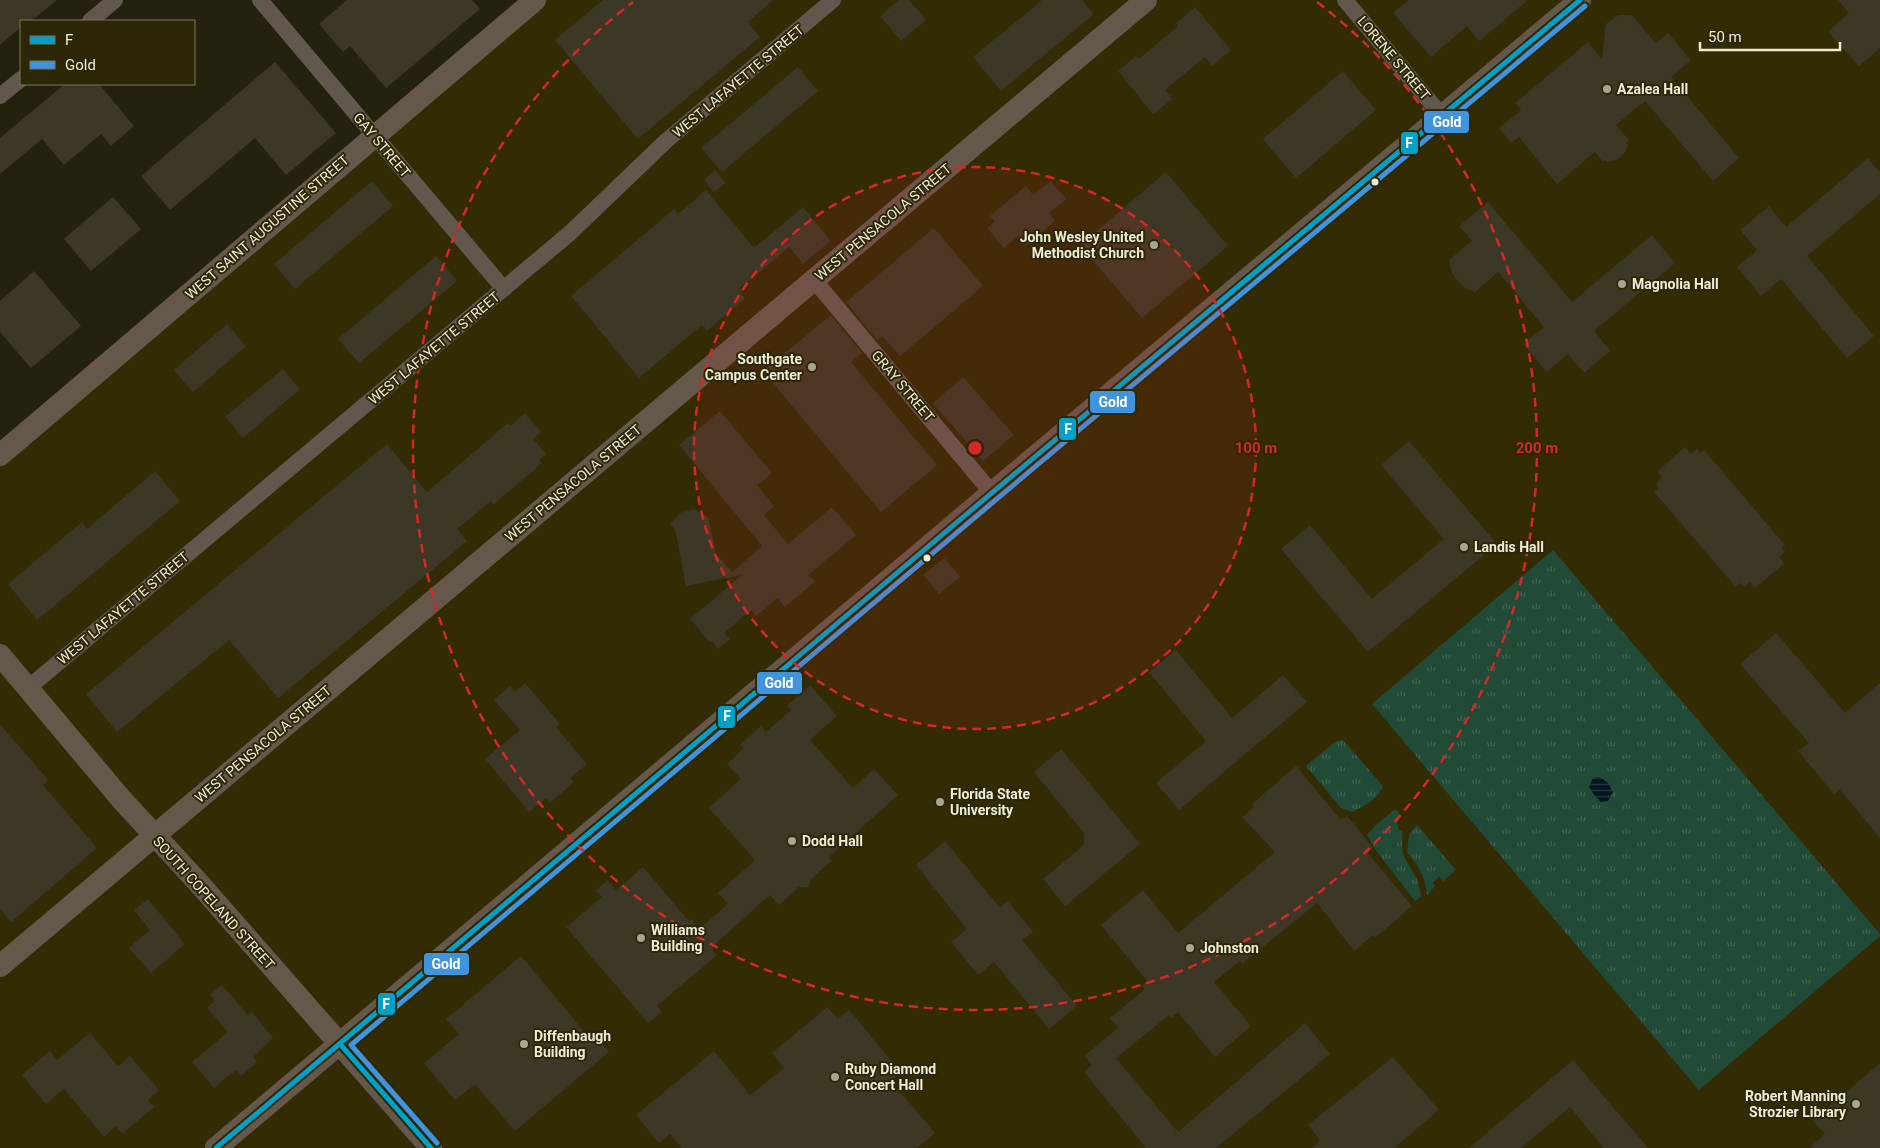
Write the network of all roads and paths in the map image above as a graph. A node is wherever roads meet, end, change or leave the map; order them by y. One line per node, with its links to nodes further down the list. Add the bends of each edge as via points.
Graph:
1 (115, 0): 8 (street)
2 (260, 0): 12 (street, GAY STREET)
3 (535, 0): 12 (street, WEST SAINT AUGUSTINE STREET)
4 (833, 0): 14 (street, WEST LAFAYETTE STREET, via 666,141 570,233)
5 (1146, 0): 13 (street, WEST PENSACOLA STREET)
6 (1345, 0): 11 (street, LORENE STREET)
7 (1580, 0): 11 (street)
8 (91, 20)
9 (20, 80): 10 (street)
10 (0, 96)
11 (1442, 116): 16 (street)
12 (374, 135): 14 (street, GAY STREET); 15 (street, WEST SAINT AUGUSTINE STREET)
13 (814, 280): 16 (street, GRAY STREET); 19 (street, WEST PENSACOLA STREET)
14 (504, 289): 18 (street, WEST LAFAYETTE STREET)
15 (0, 455)
16 (992, 492): 21 (street)
17 (0, 655): 18 (street, SOUTH COPELAND STREET)
18 (28, 688): 19 (street, SOUTH COPELAND STREET)
19 (154, 836): 20 (street, WEST PENSACOLA STREET); 21 (street, SOUTH COPELAND STREET)
20 (0, 966)
21 (340, 1044): 22 (street); 23 (street, SOUTH COPELAND STREET)
22 (216, 1148)
23 (431, 1148)

